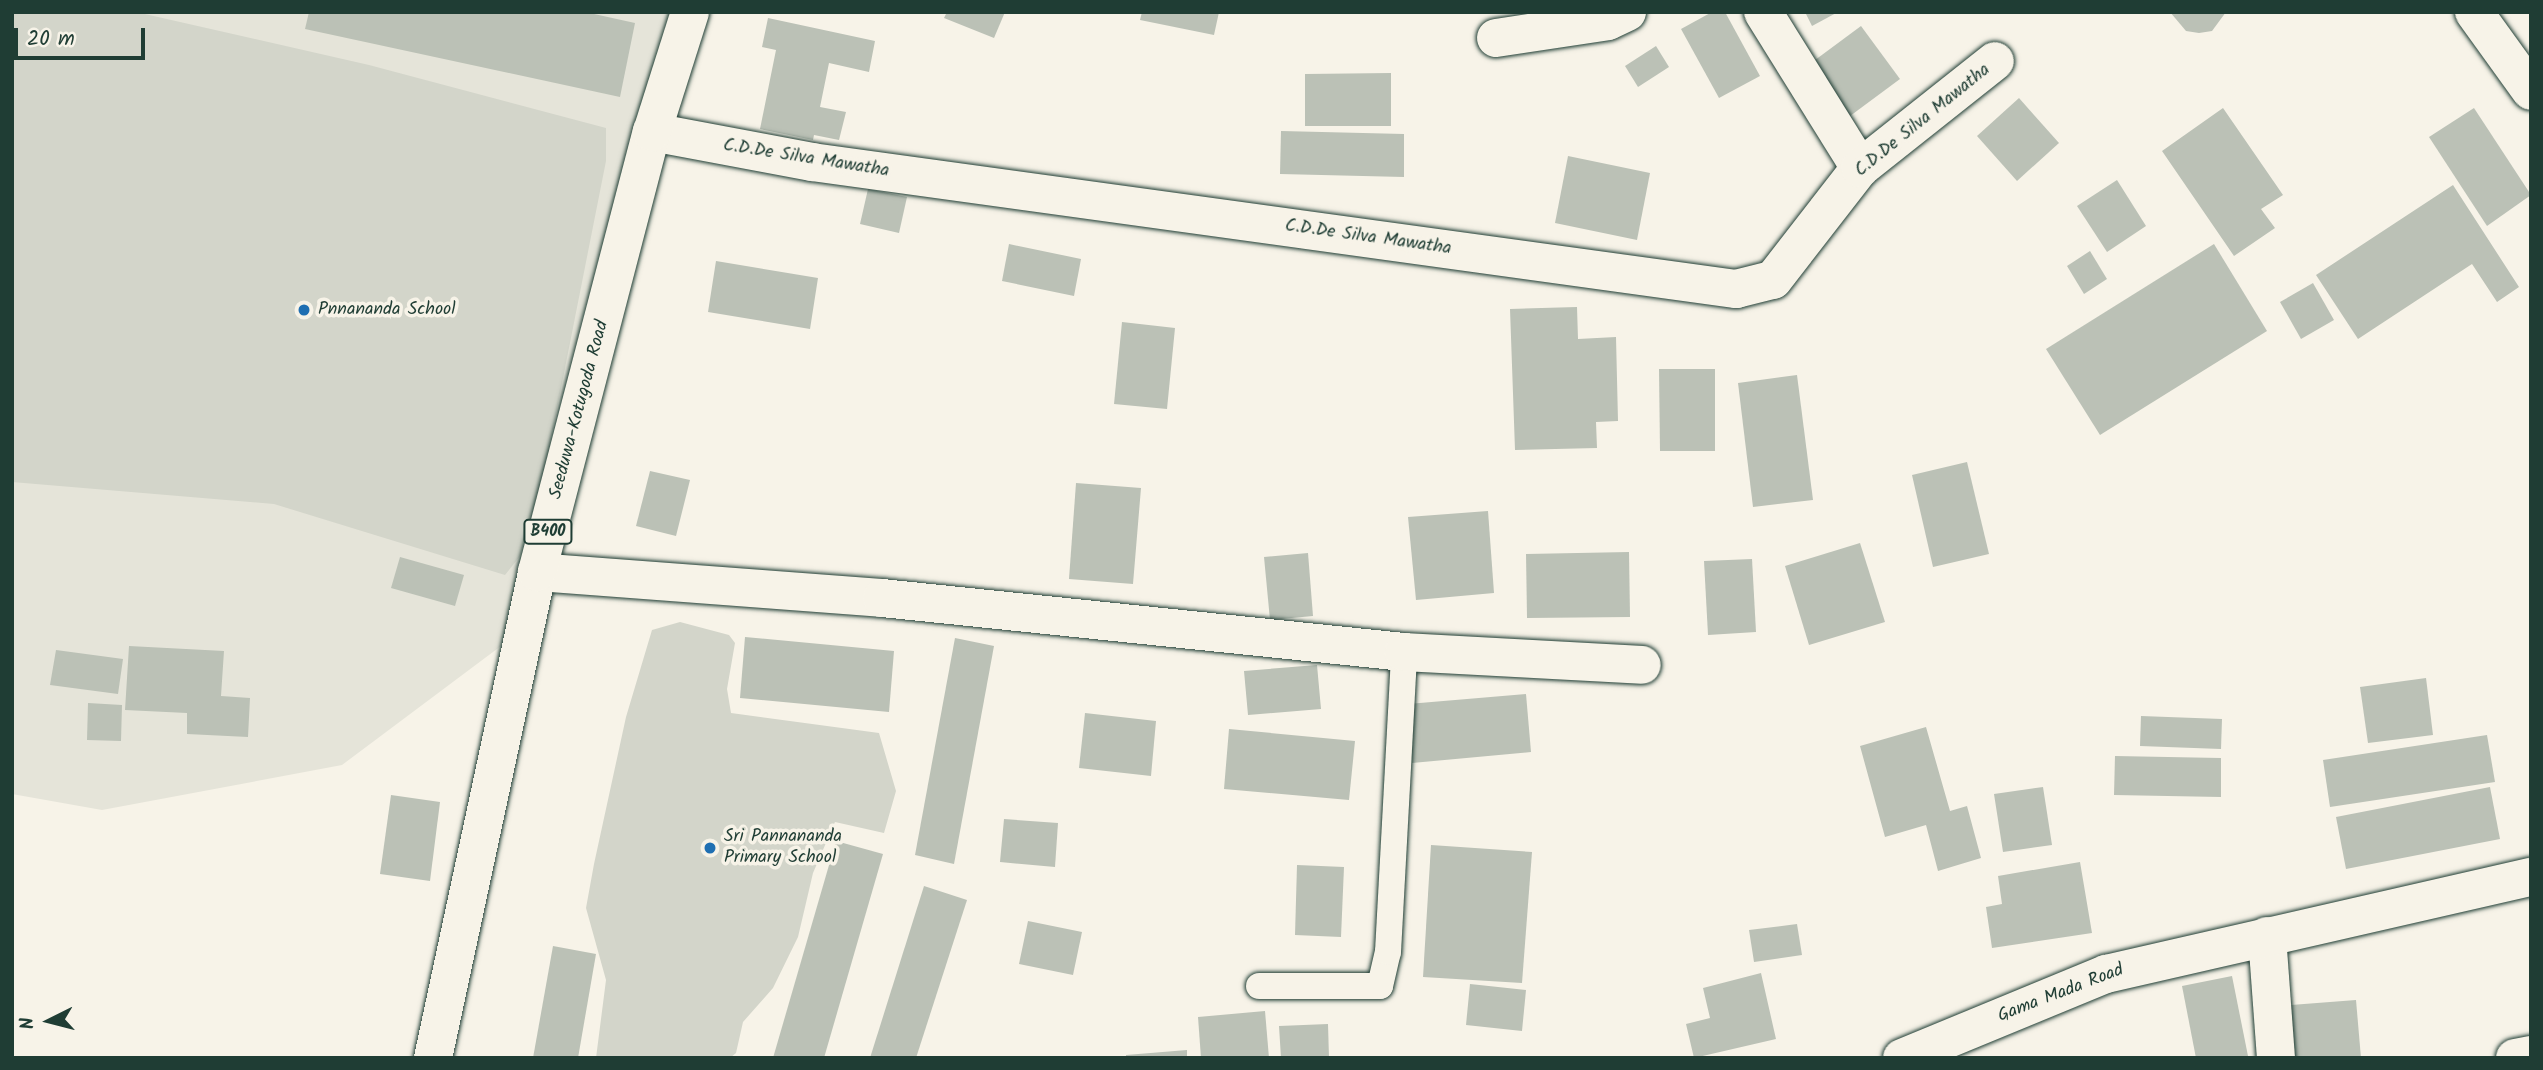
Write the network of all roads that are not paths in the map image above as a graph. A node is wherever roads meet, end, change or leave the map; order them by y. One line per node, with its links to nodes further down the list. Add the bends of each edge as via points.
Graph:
1 (690, 12): 8 (street, Seeduwa-Kotugoda Road / B400)
2 (1627, 12): 5 (street, via 1608,21)
3 (1763, 12): 9 (street)
4 (2474, 12): 7 (street)
5 (1496, 38)
6 (1995, 61): 9 (street, C.D.De Silva Mawatha)
7 (2531, 91)
8 (652, 132): 9 (street, C.D.De Silva Mawatha, via 812,162 1735,289 1773,280); 10 (street, Seeduwa-Kotugoda Road / B400)
9 (1860, 168)
10 (537, 572): 11 (street, via 882,597); 17 (street, Seeduwa-Kotugoda Road / B400)
11 (1404, 652): 12 (street); 15 (lane, via 1388,952 1380,986)
12 (1642, 665)
13 (2531, 877): 14 (street, Gama Mada Road)
14 (2267, 936): 18 (street, Gama Mada Road, via 2106,974); 19 (street)
15 (1259, 986)
16 (2531, 1055): 20 (street)
17 (433, 1058)
18 (1902, 1058)
19 (2276, 1058)
20 (2515, 1058)

